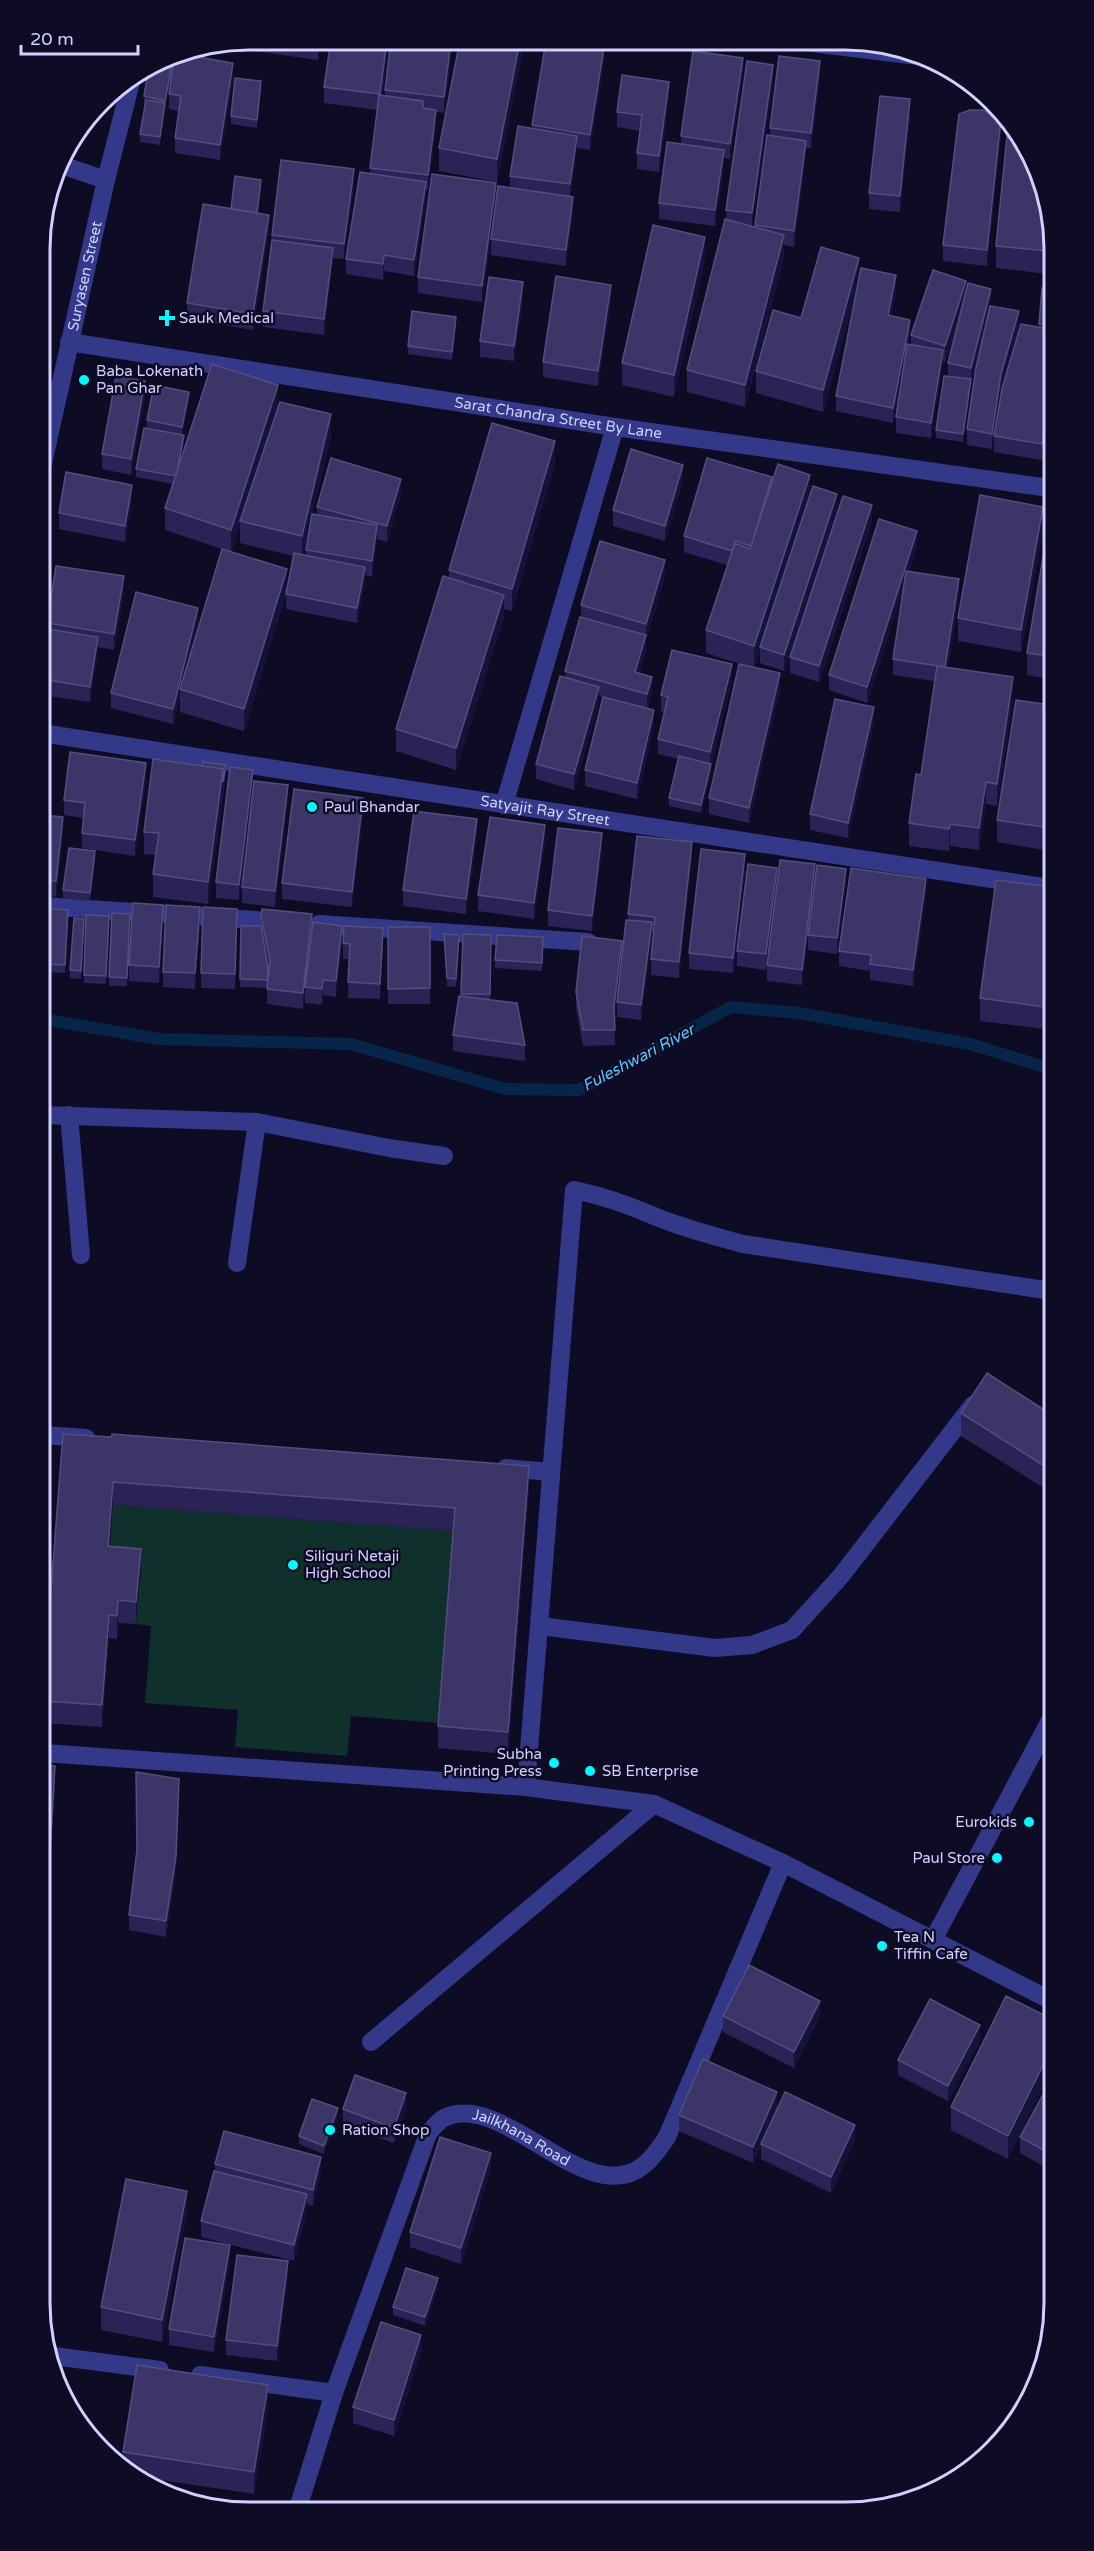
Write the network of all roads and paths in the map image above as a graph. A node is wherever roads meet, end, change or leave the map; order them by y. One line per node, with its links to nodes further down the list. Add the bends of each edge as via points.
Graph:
1 (129, 89): 3 (street, Suryasen Street)
2 (67, 167): 3 (street)
3 (106, 180): 4 (street, Suryasen Street)
4 (69, 342): 5 (street, Sarat Chandra Street By Lane); 6 (street, Suryasen Street)
5 (615, 427): 7 (street, Sarat Chandra Street By Lane); 9 (street)
6 (50, 430)
7 (1045, 487)
8 (50, 734): 9 (street, Satyajit Ray Street)
9 (504, 806): 10 (street, Satyajit Ray Street)
10 (1045, 887)
11 (50, 907): 12 (street)
12 (588, 942)
13 (50, 1115): 14 (street)
14 (69, 1115): 15 (street); 17 (street)
15 (258, 1122): 16 (street); 18 (street)
16 (444, 1156)
17 (81, 1255)
18 (237, 1263)
19 (1044, 1290): 24 (street, via 743,1244 704,1234 626,1203 574,1190)
20 (973, 1405): 25 (street, via 841,1576 792,1630 753,1645 715,1648)
21 (50, 1435): 22 (street)
22 (102, 1439)
23 (492, 1467): 24 (street)
24 (551, 1472): 25 (street)
25 (540, 1626): 28 (street)
26 (1044, 1731): 31 (street)
27 (50, 1753): 28 (street)
28 (526, 1788): 29 (street)
29 (654, 1804): 30 (street); 33 (street)
30 (783, 1863): 31 (street); 35 (street, Jailkhana Road, via 667,2137 643,2167 611,2177 591,2173 477,2115 444,2118 428,2134)
31 (933, 1940): 32 (street)
32 (1044, 1997)
33 (371, 2042)
34 (57, 2356): 35 (street)
35 (334, 2392): 36 (street, Jailkhana Road)
36 (300, 2502)

